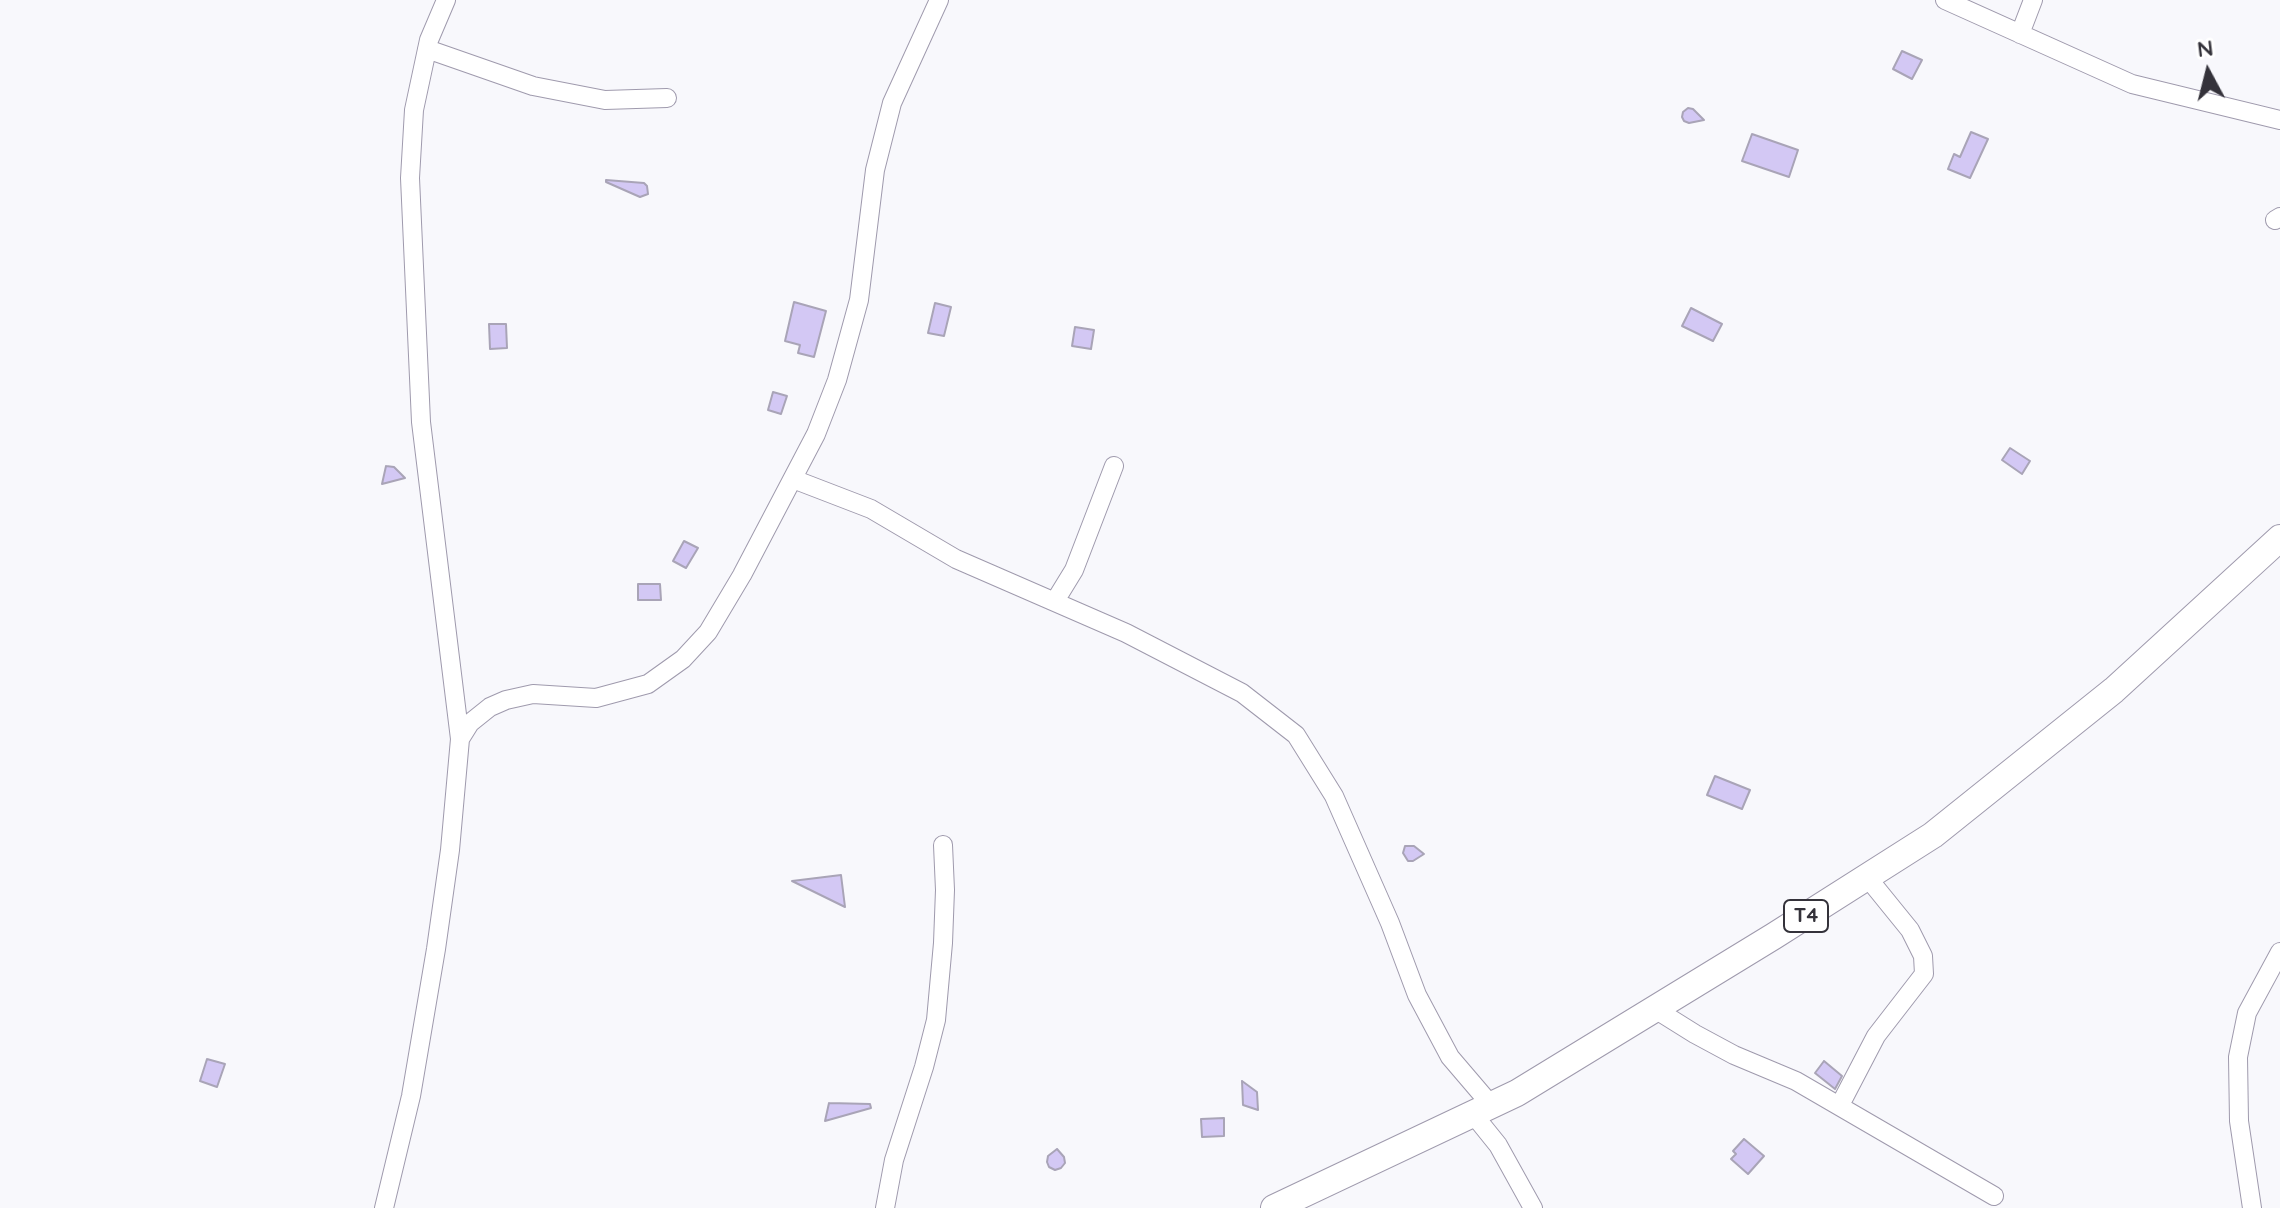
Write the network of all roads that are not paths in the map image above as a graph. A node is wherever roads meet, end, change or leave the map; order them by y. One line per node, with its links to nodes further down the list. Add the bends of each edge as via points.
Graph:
1 (446, 0): 6 (street)
2 (939, 0): 10 (street, via 892,103 875,170 859,300 822,421)
3 (1945, 0): 5 (street)
4 (2033, 0): 5 (street)
5 (2020, 34): 8 (street, via 2132,84)
6 (427, 49): 7 (street, via 533,86 605,100); 13 (street, via 414,110 410,178 421,422)
7 (667, 98)
8 (2280, 120)
9 (1114, 466): 12 (street, via 1074,570)
10 (793, 479): 12 (street, via 871,509 956,559); 13 (street, via 708,632 683,659 648,684 596,698 533,694 506,700 470,723)
11 (2280, 538): 15 (highway, T4, via 2114,690 1933,835)
12 (1055, 601): 19 (street, via 1242,693 1296,735 1334,796 1417,995)
13 (460, 739): 21 (street, via 436,949 411,1096)
14 (943, 845): 22 (street, via 936,1020)
15 (1867, 877): 17 (highway, T4); 18 (street, via 1910,930 1923,956 1924,974 1876,1036)
16 (2280, 952): 25 (street, via 2247,1013 2238,1057 2239,1121)
17 (1655, 1009): 18 (street, via 1734,1055); 19 (highway, T4)
18 (1840, 1105): 20 (street)
19 (1482, 1109): 23 (highway, T4); 24 (street)
20 (1994, 1196)
21 (384, 1208)
22 (885, 1208)
23 (1274, 1208)
24 (1533, 1208)
25 (2252, 1208)

